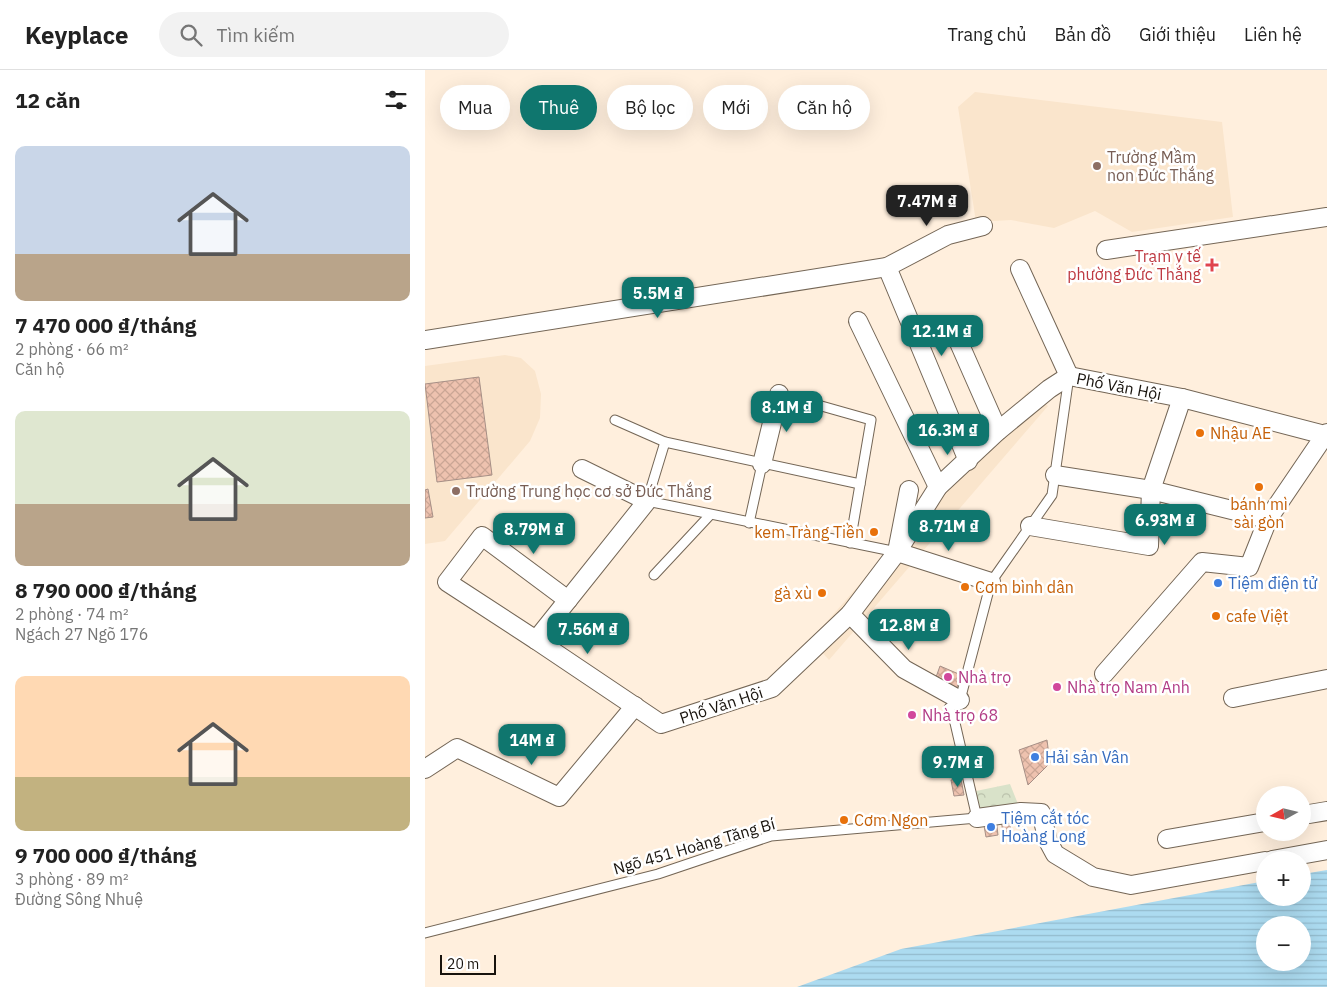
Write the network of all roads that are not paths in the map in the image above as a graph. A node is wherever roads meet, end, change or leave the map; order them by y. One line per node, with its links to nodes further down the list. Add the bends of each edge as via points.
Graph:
1 (1327, 217): 3 (street)
2 (983, 226): 4 (street, via 947,235)
3 (1106, 250)
4 (887, 267): 8 (street); 16 (street)
5 (1020, 269): 9 (street)
6 (858, 321): 21 (street)
7 (953, 329): 13 (street)
8 (425, 340)
9 (1069, 376): 11 (street, Phố Văn Hội); 13 (street, Phố Văn Hội); 19 (lane)
10 (779, 394): 17 (street); 20 (lane, via 871,420)
11 (1182, 398): 14 (street, Phố Văn Hội); 23 (street)
12 (615, 420): 15 (lane)
13 (998, 431): 16 (street, Phố Văn Hội)
14 (1326, 434): 26 (street)
15 (665, 442): 17 (lane); 24 (lane)
16 (968, 461): 21 (street, Phố Văn Hội)
17 (763, 464): 20 (lane); 27 (lane)
18 (582, 469): 24 (street)
19 (1055, 476): 23 (street); 28 (lane, via 1052,495)
20 (860, 484): 29 (lane)
21 (938, 486): 30 (street, Phố Văn Hội)
22 (909, 490): 30 (street)
23 (1151, 490): 26 (street); 28 (street, via 1149,546)
24 (647, 501): 25 (lane); 33 (street)
25 (710, 515): 27 (lane); 31 (lane)
26 (1269, 519): 36 (street, via 1249,567 1202,562)
27 (749, 523): 29 (lane)
28 (1030, 526): 32 (lane)
29 (850, 543): 30 (lane)
30 (897, 552): 32 (street); 34 (street, Phố Văn Hội)
31 (654, 575)
32 (991, 582): 39 (lane)
33 (568, 600): 35 (street); 35 (street, via 482,536 447,582)
34 (850, 614): 39 (street, via 904,669); 40 (street, Phố Văn Hội, via 773,688 661,724)
35 (536, 640): 40 (street)
36 (1104, 674)
37 (1327, 679): 38 (street)
38 (1233, 698)
39 (960, 700): 44 (lane, via 949,708)
40 (635, 706): 41 (street, via 559,797 457,748)
41 (425, 769)
42 (1327, 811): 43 (street)
43 (1311, 814)
44 (977, 818): 49 (street, via 1021,812 1041,814 1047,841 1055,854 1093,877 1131,885); 50 (lane, Ngõ 451 Hoàng Tăng Bí, via 771,836 658,874)
45 (1256, 824): 46 (street)
46 (1167, 839)
47 (1327, 850): 48 (street)
48 (1311, 853)
49 (1256, 863)
50 (425, 933)

